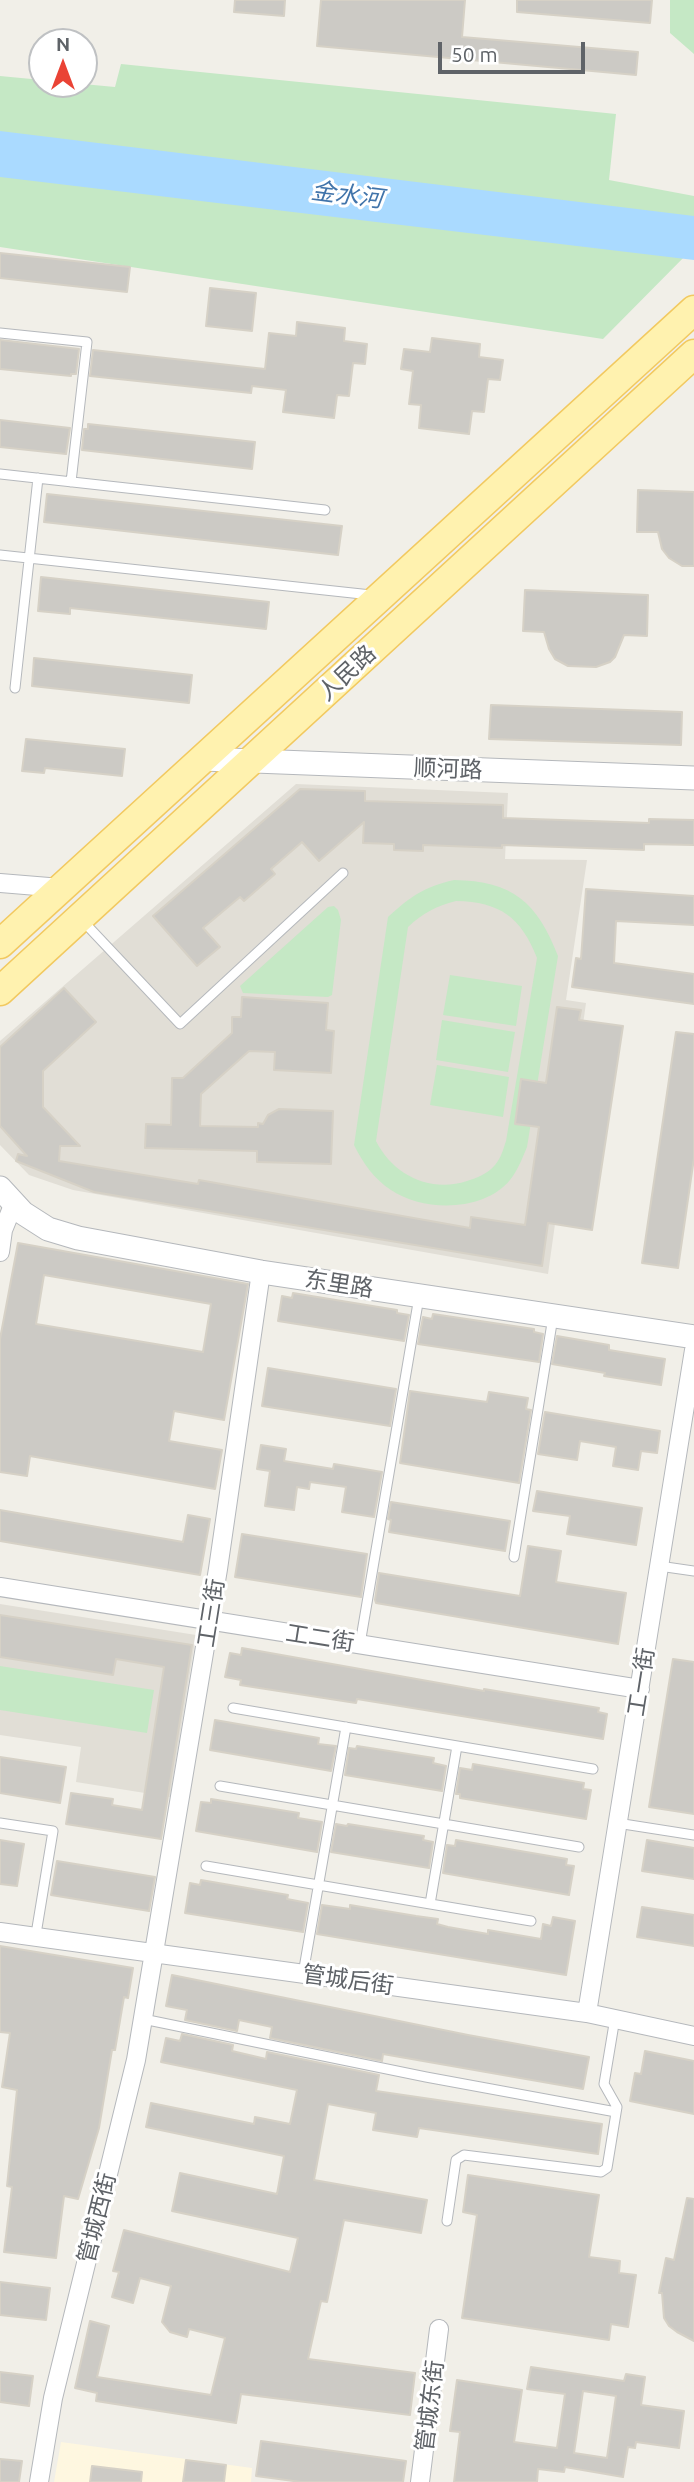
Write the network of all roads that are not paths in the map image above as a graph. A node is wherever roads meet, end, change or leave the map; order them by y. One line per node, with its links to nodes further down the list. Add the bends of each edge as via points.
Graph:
1 (694, 310): 10 (main road, 人民路)
2 (0, 332): 6 (lane, via 87,342)
3 (694, 354): 13 (main road, 人民路)
4 (0, 474): 5 (lane)
5 (38, 478): 6 (lane); 9 (lane)
6 (71, 482): 7 (lane)
7 (325, 510)
8 (0, 555): 9 (lane)
9 (29, 559): 10 (lane); 11 (lane)
10 (381, 597): 12 (main road, 人民路)
11 (15, 688)
12 (203, 759): 13 (street, 顺河路); 17 (main road, 人民路)
13 (252, 761): 14 (street, 顺河路); 18 (main road, 人民路)
14 (694, 778)
15 (343, 873): 18 (lane, via 180,1024)
16 (0, 883): 17 (street)
17 (61, 888): 19 (main road, 人民路)
18 (80, 918): 20 (main road, 人民路)
19 (0, 944)
20 (0, 991)
21 (7, 1196): 22 (street); 23 (street, 东里路, via 48,1229 68,1235)
22 (0, 1252)
23 (261, 1272): 24 (street, 东里路); 32 (street, 工三街)
24 (420, 1296): 25 (street, 东里路); 33 (lane)
25 (554, 1316): 26 (street, 东里路); 28 (lane)
26 (694, 1337)
27 (694, 1350): 29 (street, 工一街)
28 (514, 1556)
29 (659, 1566): 30 (lane); 34 (street, 工一街)
30 (694, 1571)
31 (0, 1587): 32 (street, 工二街)
32 (210, 1620): 33 (street, 工二街); 52 (street, 工三街)
33 (360, 1644): 34 (street, 工二街)
34 (640, 1689): 42 (street, 工一街)
35 (233, 1708): 36 (lane)
36 (346, 1727): 37 (lane); 40 (lane)
37 (457, 1746): 38 (lane); 43 (lane)
38 (593, 1769)
39 (220, 1786): 40 (lane)
40 (332, 1805): 43 (lane); 47 (lane)
41 (0, 1823): 50 (lane, via 53,1831)
42 (617, 1823): 44 (lane); 54 (street, 工一街)
43 (444, 1824): 45 (lane); 48 (lane)
44 (694, 1835)
45 (579, 1847)
46 (206, 1866): 47 (lane)
47 (318, 1885): 48 (lane); 53 (lane)
48 (430, 1904): 49 (lane)
49 (531, 1921)
50 (37, 1928)
51 (0, 1932): 52 (street, 管城后街)
52 (154, 1954): 53 (street, 管城后街); 56 (street, 管城西街)
53 (303, 1974): 54 (street, 管城后街)
54 (587, 2013): 55 (street, 管城后街)
55 (615, 2018): 57 (street, 管城后街); 58 (lane, via 604,2084)
56 (143, 2019): 58 (lane); 61 (street, 管城西街, via 53,2398)
57 (694, 2036)
58 (616, 2112): 59 (lane, via 607,2168 601,2172 464,2155 456,2160)
59 (447, 2221)
60 (439, 2329): 62 (street, 管城东街)
61 (39, 2482)
62 (420, 2482)

